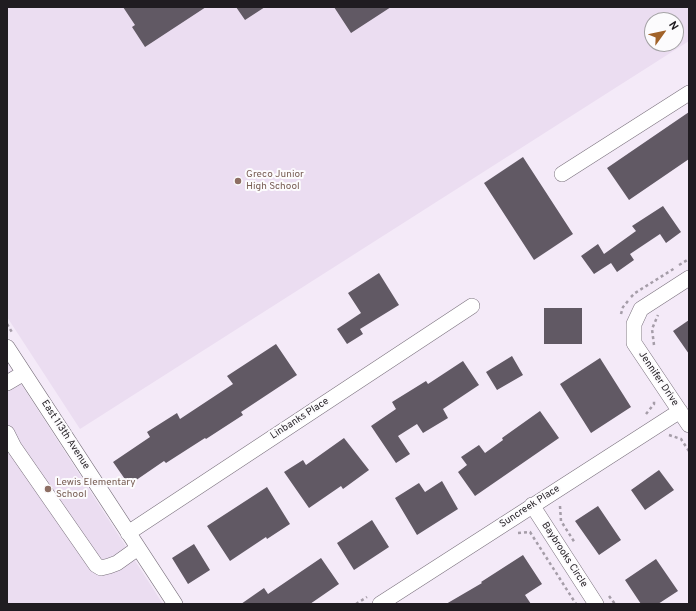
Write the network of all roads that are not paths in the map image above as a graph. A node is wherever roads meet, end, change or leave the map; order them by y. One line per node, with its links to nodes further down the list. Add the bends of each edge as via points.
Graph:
1 (689, 93): 2 (street)
2 (562, 174)
3 (689, 278): 8 (street, Jennifer Drive, via 641,308 634,324 634,343)
4 (472, 306): 12 (street, Linbanks Place)
5 (7, 347): 6 (street, East 113th Avenue)
6 (24, 373): 7 (street); 12 (street, East 113th Avenue)
7 (7, 383)
8 (680, 412): 9 (street); 11 (street, Suncreek Place)
9 (689, 425)
10 (7, 433): 13 (street, via 14,447 96,565 101,568 109,566)
11 (532, 505): 14 (street, Suncreek Place); 16 (street, Baybrooks Circle)
12 (128, 532): 13 (street, East 113th Avenue)
13 (138, 548): 15 (street, East 113th Avenue)
14 (379, 601)
15 (175, 604)
16 (596, 604)

